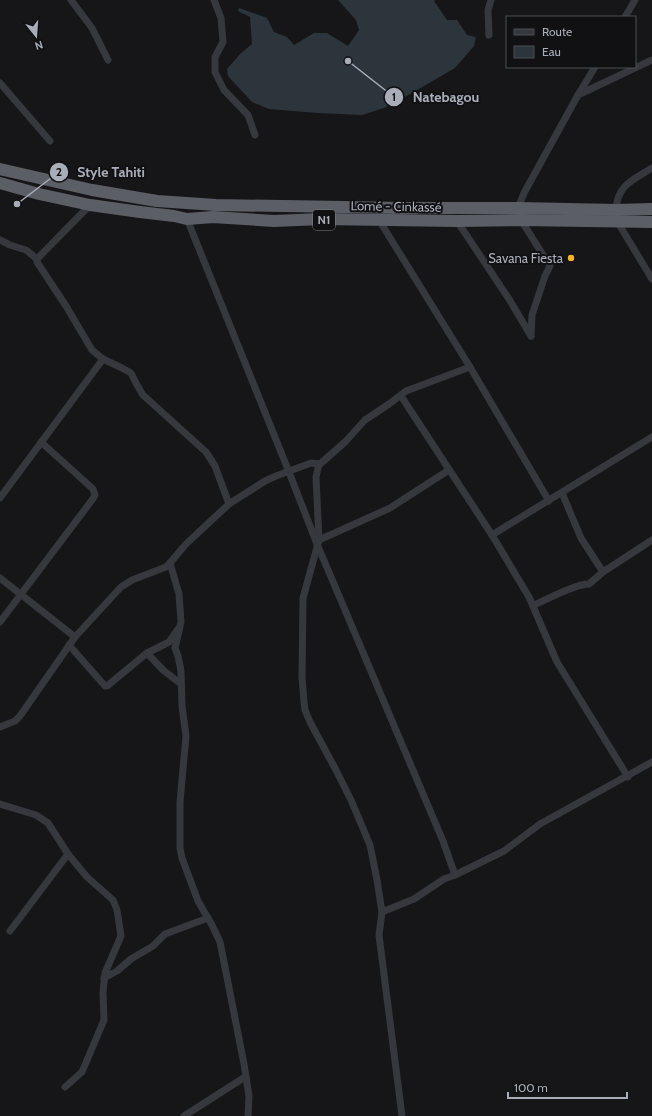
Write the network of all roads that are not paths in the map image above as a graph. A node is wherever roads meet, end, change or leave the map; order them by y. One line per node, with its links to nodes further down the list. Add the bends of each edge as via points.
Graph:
1 (71, 0): 7 (street, via 92,28)
2 (214, 0): 14 (street, via 221,18 223,42 215,57 216,72 224,90 248,116)
3 (491, 0): 6 (street, via 488,10)
4 (635, 0): 5 (street)
5 (626, 16)
6 (489, 35)
7 (108, 60)
8 (652, 60): 11 (street)
9 (594, 68): 13 (street)
10 (635, 68): 13 (street)
11 (636, 68)
12 (0, 84): 15 (street)
13 (578, 95): 20 (street)
14 (255, 135)
15 (50, 141)
16 (652, 168): 22 (street, via 625,186 616,200)
17 (0, 169): 20 (highway, Lomé - Cinkassé / N1, via 92,190 157,201 278,206)
18 (0, 183): 19 (highway, Lomé - Cinkassé / N1)
19 (90, 204): 23 (highway, Lomé - Cinkassé / N1); 29 (street)
20 (518, 208): 22 (highway, Lomé - Cinkassé / N1)
21 (652, 209): 22 (highway, Lomé - Cinkassé / N1)
22 (616, 216): 25 (highway, Lomé - Cinkassé / N1); 27 (highway, Lomé - Cinkassé / N1); 30 (street)
23 (187, 219): 24 (highway, Lomé - Cinkassé / N1, via 213,217); 38 (street)
24 (379, 220): 26 (highway, Lomé - Cinkassé / N1); 32 (street)
25 (521, 220): 26 (highway, Lomé - Cinkassé / N1); 26 (street, via 550,266 532,315 531,336)
26 (457, 221)
27 (652, 222)
28 (0, 240): 29 (street, via 26,250)
29 (37, 259): 31 (street, via 92,350)
30 (652, 279)
31 (102, 359): 35 (street); 42 (street, via 131,373 143,395 206,452 215,466)
32 (470, 367): 33 (street, via 410,389); 41 (street)
33 (401, 396): 36 (street, via 365,420 345,442); 37 (street)
34 (652, 437): 39 (street)
35 (41, 442): 40 (street); 49 (street, via 93,489 95,495)
36 (319, 464): 38 (street, via 311,463); 45 (street, via 316,477)
37 (450, 470): 43 (street); 45 (street, via 390,508)
38 (289, 472): 42 (street, via 265,481); 45 (street)
39 (562, 493): 41 (street); 47 (street, via 581,538)
40 (0, 498)
41 (549, 501): 43 (street)
42 (229, 504): 46 (street, via 186,544)
43 (492, 535): 59 (street, via 529,597 557,662)
44 (652, 540): 47 (street)
45 (318, 542): 62 (street); 63 (street, via 303,598 302,677 305,710 366,834)
46 (170, 563): 52 (street, via 178,587); 53 (street, via 121,587)
47 (603, 572): 50 (street, via 589,584)
48 (0, 578): 49 (street)
49 (21, 594): 51 (street); 53 (street)
50 (534, 605)
51 (0, 622)
52 (181, 622): 55 (street, via 169,642); 56 (street, via 174,648 178,656)
53 (75, 637): 54 (street)
54 (69, 645): 55 (street, via 105,686); 57 (street, via 20,716)
55 (147, 653): 56 (street)
56 (181, 684): 64 (street, via 186,736 180,802 180,848 198,901)
57 (0, 727)
58 (652, 762): 59 (street)
59 (628, 777): 62 (street, via 540,824 504,851)
60 (0, 804): 61 (street, via 36,815 48,823)
61 (68, 854): 65 (street); 66 (street, via 87,877 113,900 117,910 121,936)
62 (456, 875): 63 (street, via 444,878 414,899)
63 (382, 912): 71 (street, via 379,935)
64 (208, 918): 66 (street, via 166,934 153,946); 67 (street, via 220,942)
65 (10, 931)
66 (104, 978): 68 (street, via 104,1020 82,1072)
67 (245, 1077): 69 (street); 70 (street, via 249,1096)
68 (65, 1087)
69 (184, 1116)
70 (248, 1116)
71 (402, 1116)

